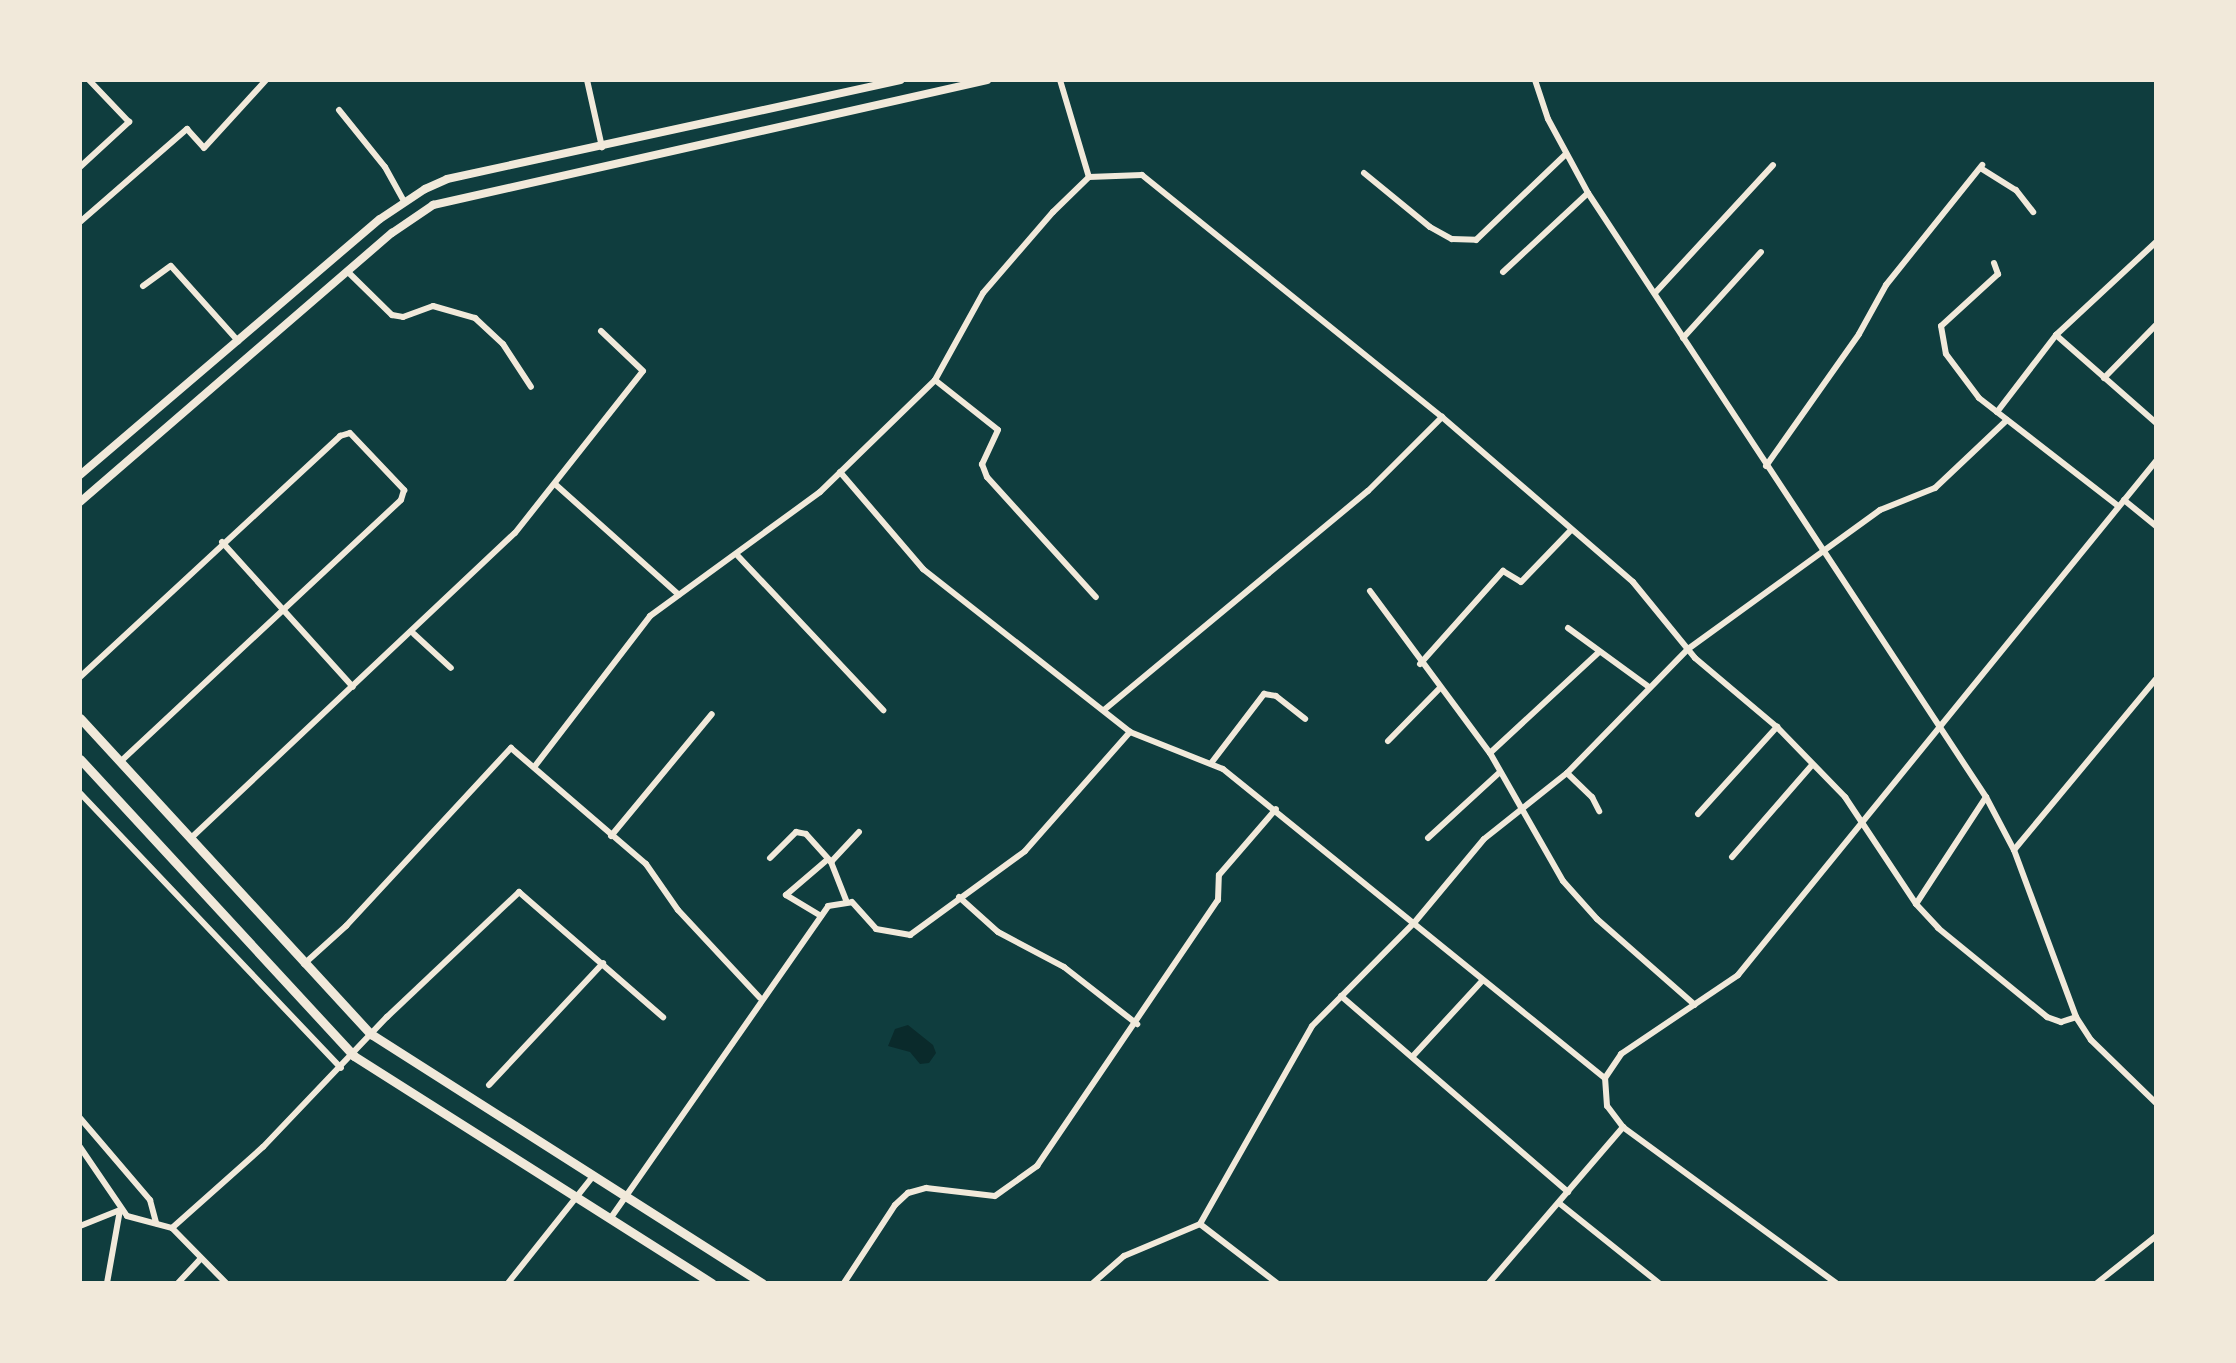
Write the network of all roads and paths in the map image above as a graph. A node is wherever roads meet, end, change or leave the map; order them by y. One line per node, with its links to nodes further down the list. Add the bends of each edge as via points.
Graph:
1 (89, 80): 12 (street, via 129,122)
2 (266, 80): 19 (street, via 204,148 187,129)
3 (587, 80): 9 (street)
4 (900, 80): 9 (main road)
5 (987, 80): 24 (main road, via 456,197 411,219)
6 (1060, 80): 14 (street)
7 (1535, 80): 10 (street)
8 (339, 110): 16 (street, via 385,167)
9 (602, 147): 16 (main road, via 447,179)
10 (1565, 155): 13 (street, via 1476,240 1452,239 1430,227); 15 (street)
11 (1773, 165): 27 (street)
12 (80, 167)
13 (1364, 173)
14 (1089, 177): 34 (street, via 983,293); 37 (street, via 1142,175)
15 (1588, 193): 25 (street); 27 (street)
16 (404, 201): 32 (main road)
17 (80, 207): 19 (street)
18 (2033, 212): 41 (street, via 2016,190 1982,167 1886,285 1859,334)
19 (87, 216): 20 (street)
20 (80, 222)
21 (2156, 242): 30 (street)
22 (1761, 252): 31 (street)
23 (1994, 263): 36 (street, via 1998,274 1941,326 1940,335 1957,372)
24 (347, 271): 35 (street, via 392,315 403,317 433,306 475,318 503,344); 45 (main road)
25 (1503, 272)
26 (143, 286): 32 (street, via 171,266)
27 (1655, 293): 31 (street)
28 (2156, 325): 33 (street)
29 (601, 331): 44 (street, via 642,365 634,385)
30 (2056, 335): 33 (street); 36 (street)
31 (1683, 338): 41 (street)
32 (238, 341): 43 (main road)
33 (2104, 378): 39 (street)
34 (935, 380): 42 (street); 54 (street, via 998,430 982,464 987,477)
35 (531, 387)
36 (1997, 412): 38 (street)
37 (1442, 417): 48 (street); 68 (street, via 1368,491)
38 (2007, 420): 46 (street); 50 (street, via 1964,466 1929,492 1891,503)
39 (2156, 423)
40 (2156, 461): 46 (street)
41 (1766, 466): 50 (street)
42 (840, 472): 51 (street); 68 (street, via 923,569)
43 (80, 475)
44 (555, 484): 53 (street); 57 (street, via 515,533)
45 (80, 502)
46 (2121, 503): 47 (street); 73 (street)
47 (2156, 526)
48 (1571, 530): 58 (street, via 1633,582); 60 (street, via 1521,582 1503,571)
49 (222, 542): 55 (street); 55 (street, via 345,434 350,433 404,490 401,500); 62 (street)
50 (1819, 550): 58 (street); 73 (street)
51 (738, 556): 53 (street); 67 (street)
52 (1370, 591): 60 (street)
53 (679, 595): 81 (street, via 629,639)
54 (1096, 597)
55 (283, 611): 64 (street); 78 (street)
56 (1568, 628): 59 (street)
57 (414, 634): 61 (street); 64 (street)
58 (1688, 649): 65 (street); 72 (street)
59 (1599, 652): 65 (street); 76 (street)
60 (1420, 664): 66 (street)
61 (451, 668)
62 (80, 677)
63 (2155, 682): 95 (street)
64 (353, 687): 94 (street)
65 (1649, 687): 83 (street)
66 (1439, 689): 75 (street); 76 (street)
67 (883, 710)
68 (1104, 710): 74 (street)
69 (712, 714): 92 (street)
70 (80, 718): 78 (main road)
71 (1305, 719): 79 (street, via 1276,696 1264,694)
72 (1777, 727): 80 (street); 89 (street)
73 (1939, 727): 85 (street); 90 (street)
74 (1130, 732): 79 (street); 99 (street, via 1025,851)
75 (1388, 741)
76 (1490, 753): 82 (street)
77 (80, 759): 114 (main road)
78 (120, 762): 94 (main road)
79 (1212, 762): 87 (street)
80 (1812, 765): 90 (street); 96 (street)
81 (535, 766): 92 (street); 105 (street, via 506,749 346,926)
82 (1499, 773): 86 (street); 93 (street)
83 (1567, 773): 86 (street); 88 (street)
84 (80, 793): 116 (street)
85 (1986, 797): 95 (street); 101 (street)
86 (1519, 807): 103 (street, via 1484,839); 109 (street, via 1579,900)
87 (1276, 809): 103 (street); 112 (street, via 1219,875 1218,900)
88 (1599, 811)
89 (1698, 814)
90 (1865, 820): 101 (street); 109 (street, via 1738,975)
91 (859, 832): 98 (street)
92 (611, 836): 108 (street, via 646,864 678,910)
93 (1428, 838)
94 (189, 839): 105 (main road)
95 (2014, 850): 111 (street)
96 (1732, 857)
97 (770, 858): 98 (street, via 796,832 806,834)
98 (829, 860): 100 (street); 102 (street, via 786,895)
99 (959, 897): 100 (street, via 910,935 898,936 865,921); 112 (street, via 998,932 1064,967)
100 (846, 900): 102 (street, via 828,906)
101 (1916, 904): 111 (street, via 2047,1017 2061,1022)
102 (821, 916): 108 (street)
103 (1414, 923): 106 (street); 107 (street)
104 (603, 963): 110 (street); 113 (street, via 519,892); 118 (street)
105 (304, 964): 113 (main road)
106 (1482, 981): 115 (street); 117 (street)
107 (1341, 996): 115 (street); 131 (street, via 1312,1026)
108 (760, 998): 125 (street)
109 (1695, 1005): 117 (street, via 1621,1054)
110 (663, 1017)
111 (2076, 1017): 119 (street, via 2091,1040)
112 (1137, 1024): 142 (street, via 1064,1133 1026,1177 1005,1193 985,1198 926,1188 908,1193)
113 (371, 1034): 114 (street); 123 (main road)
114 (354, 1056): 116 (street); 126 (main road)
115 (1413, 1056): 124 (street)
116 (341, 1068): 133 (street)
117 (1605, 1078): 121 (street, via 1607,1106)
118 (489, 1085)
119 (2156, 1103)
120 (80, 1118): 130 (street, via 150,1200)
121 (1623, 1127): 124 (street); 147 (street)
122 (80, 1147): 128 (street)
123 (593, 1176): 125 (main road); 126 (street)
124 (1568, 1192): 127 (street)
125 (622, 1195): 129 (street); 141 (main road)
126 (578, 1199): 129 (main road); 139 (street)
127 (1559, 1203): 145 (street); 146 (street)
128 (120, 1210): 130 (street, via 135,1221); 132 (street); 136 (street)
129 (610, 1219): 140 (main road)
130 (156, 1223): 133 (street)
131 (1200, 1224): 143 (street, via 1131,1252); 144 (street)
132 (80, 1226)
133 (172, 1228): 135 (street)
134 (2156, 1236): 148 (street)
135 (200, 1259): 137 (street); 138 (street)
136 (107, 1283)
137 (178, 1283)
138 (226, 1283)
139 (508, 1283)
140 (712, 1283)
141 (762, 1283)
142 (844, 1283)
143 (1093, 1283)
144 (1277, 1283)
145 (1489, 1283)
146 (1659, 1283)
147 (1836, 1283)
148 (2097, 1283)

